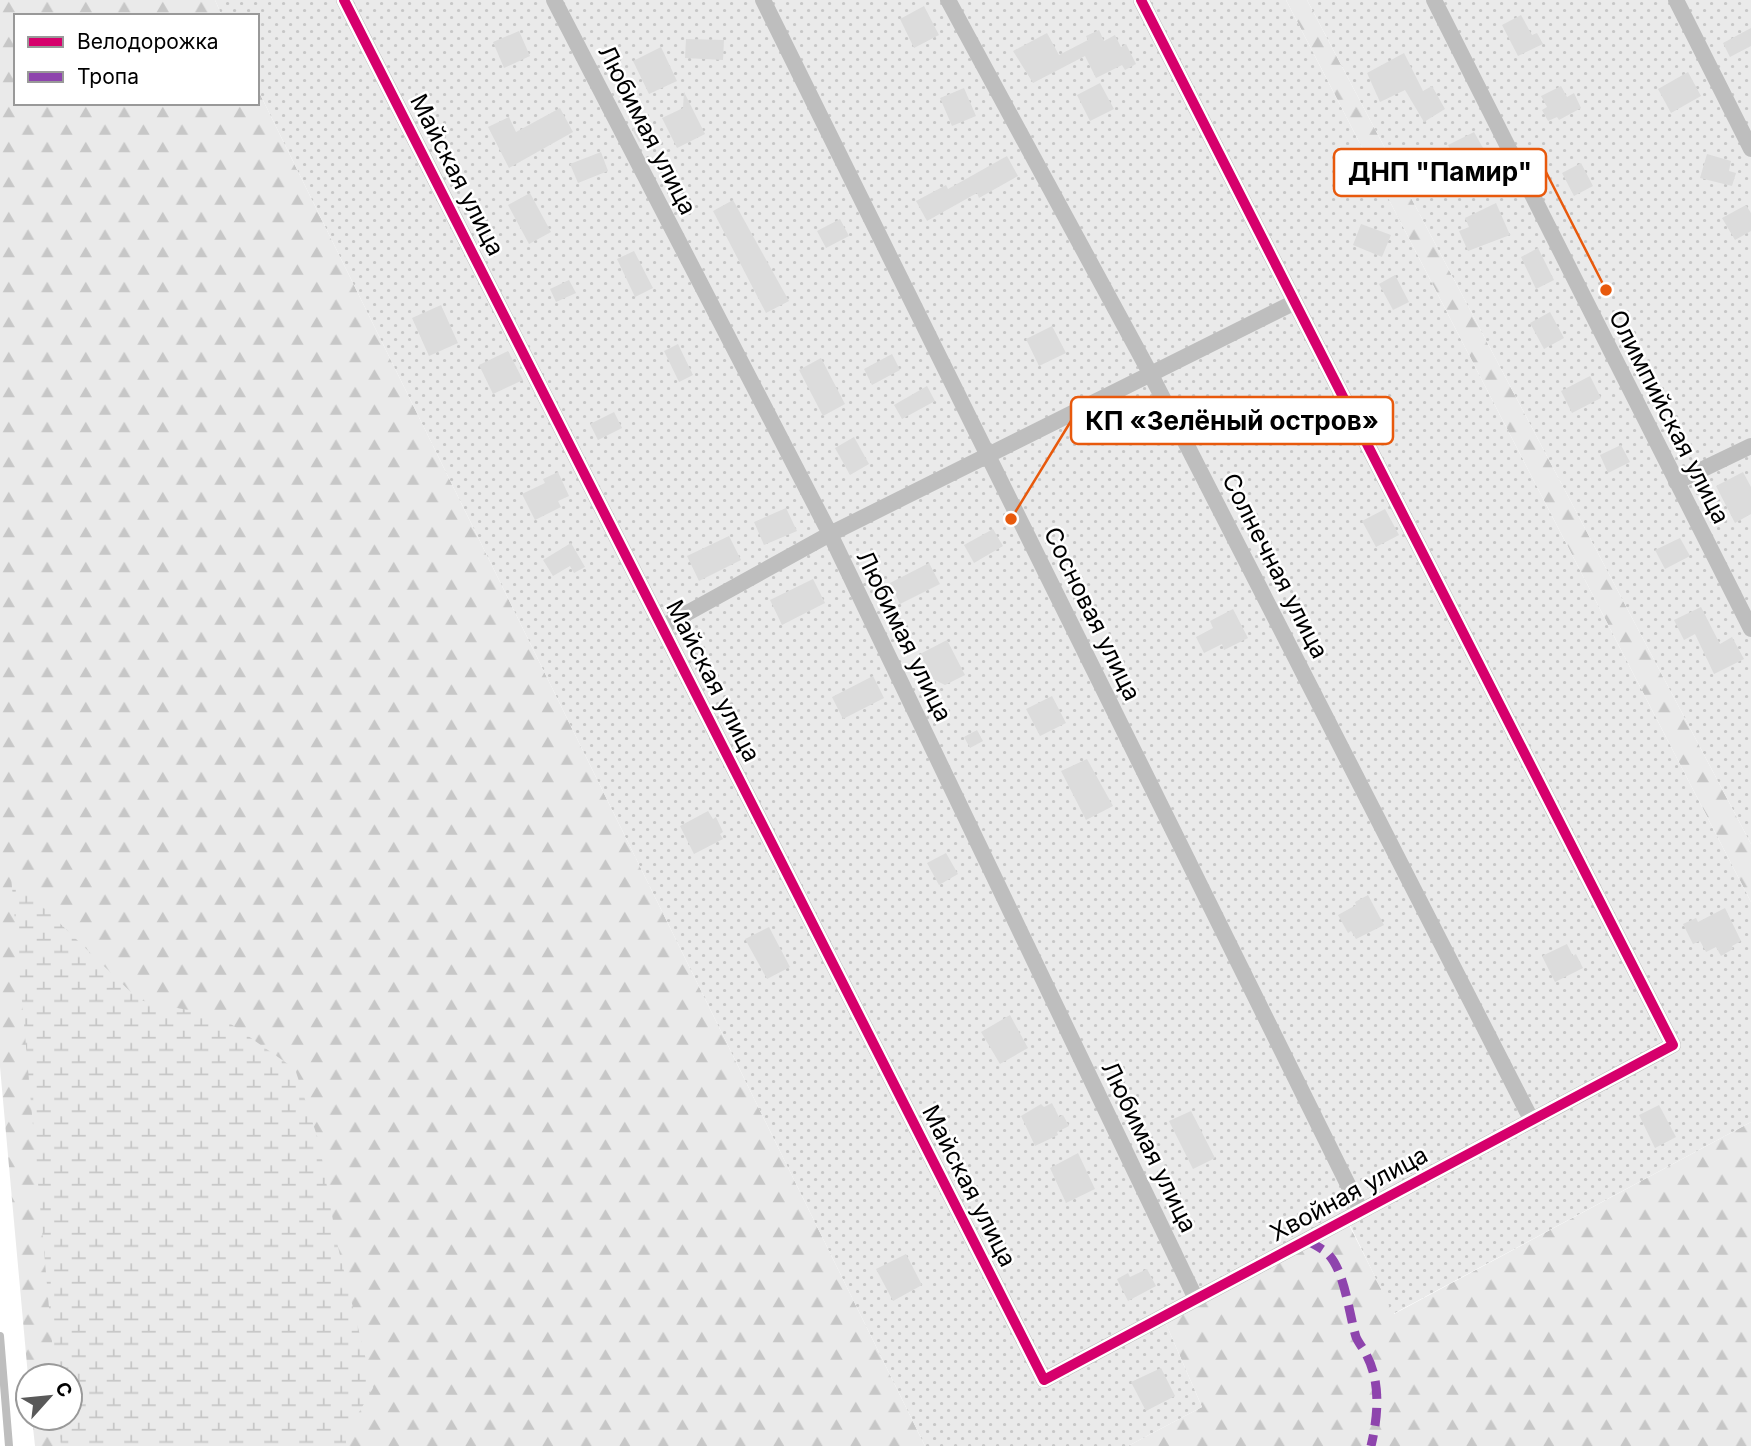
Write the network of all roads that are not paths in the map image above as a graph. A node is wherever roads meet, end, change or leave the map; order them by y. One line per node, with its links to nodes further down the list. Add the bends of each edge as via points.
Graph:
1 (344, 0): 15 (street, Майская улица)
2 (554, 0): 14 (street, Любимая улица)
3 (763, 0): 12 (street, Сосновая улица)
4 (948, 0): 10 (street, Солнечная улица)
5 (1141, 0): 9 (street)
6 (1434, 0): 13 (street, Олимпийская улица)
7 (1675, 0): 8 (street)
8 (1751, 149)
9 (1295, 302): 10 (street); 17 (street, Хвойная улица, via 1673,1045)
10 (1150, 373): 12 (street); 17 (street, Солнечная улица)
11 (1751, 446): 13 (street)
12 (988, 454): 14 (street); 18 (street, Сосновая улица)
13 (1676, 482): 16 (street, Олимпийская улица)
14 (830, 534): 15 (street); 19 (street, Любимая улица)
15 (662, 627): 21 (street, Майская улица)
16 (1751, 629)
17 (1532, 1121): 18 (street, Хвойная улица)
18 (1361, 1211): 19 (street, Хвойная улица)
19 (1196, 1299): 21 (street, Хвойная улица)
20 (0, 1336): 22 (lane)
21 (1044, 1380)
22 (9, 1446)

